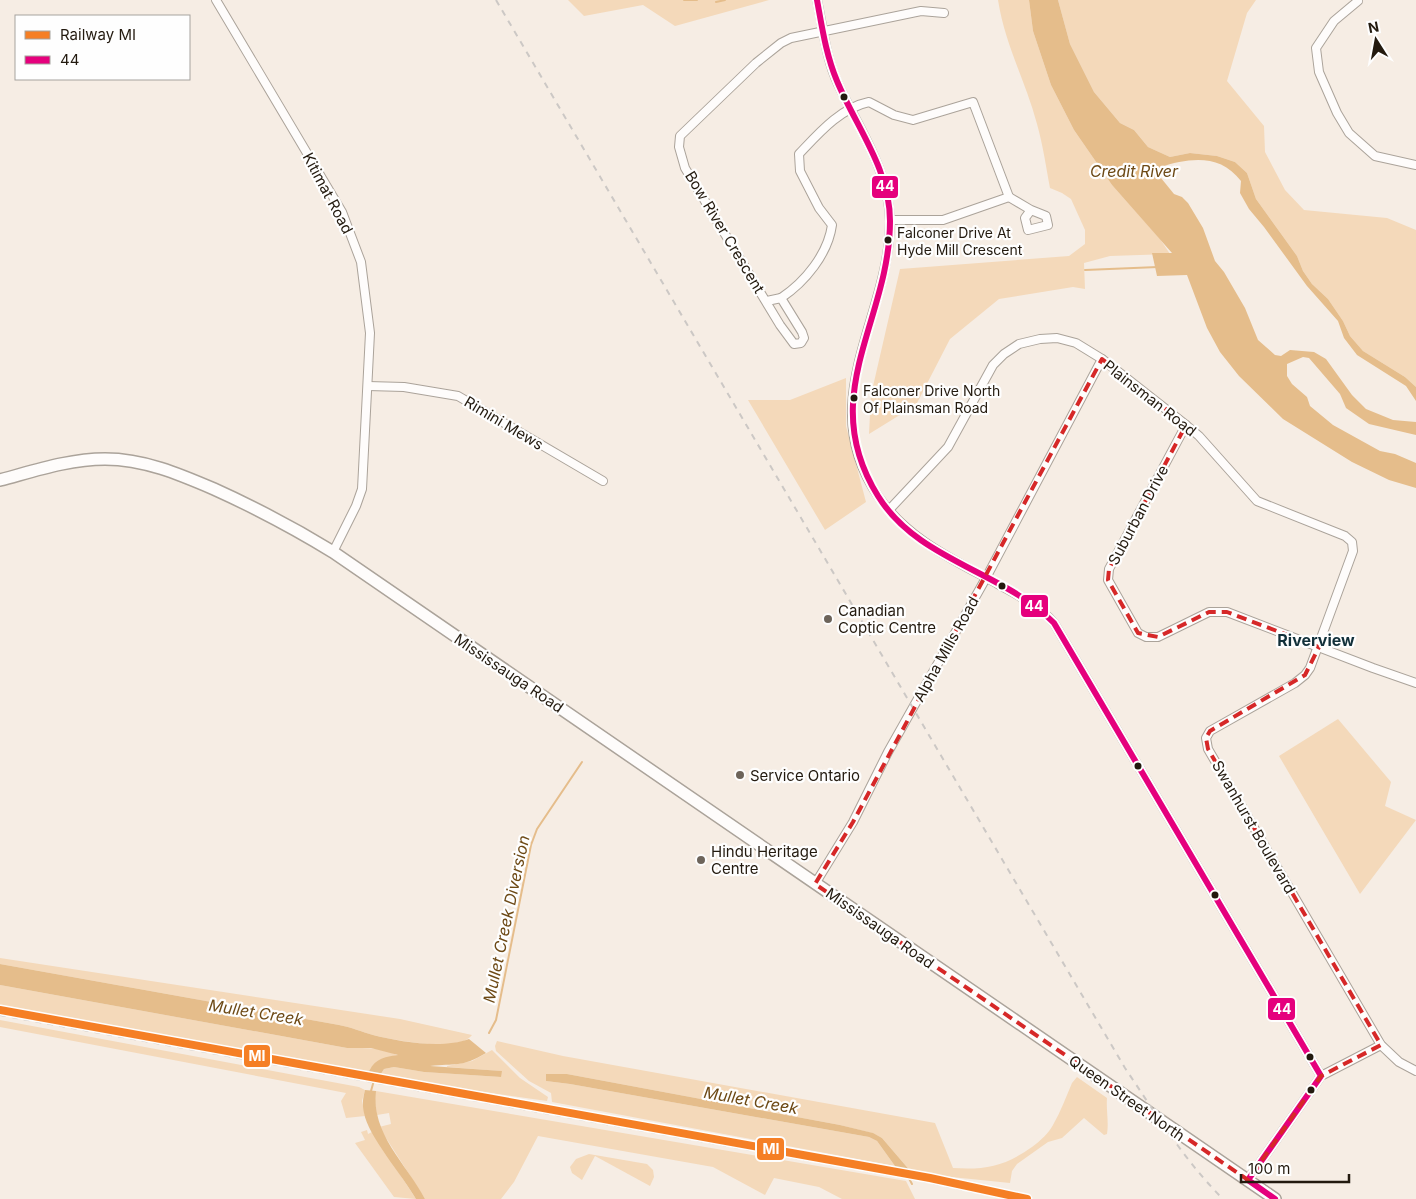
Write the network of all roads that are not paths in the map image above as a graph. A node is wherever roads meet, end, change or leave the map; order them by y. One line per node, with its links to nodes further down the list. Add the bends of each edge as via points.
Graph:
1 (216, 0): 14 (street, Kitimat Road, via 342,212 351,234 361,262 370,333)
2 (817, 0): 5 (street)
3 (1358, 1): 7 (street, via 1334,22 1316,48 1319,72 1349,132 1375,156)
4 (944, 13): 5 (street, via 921,11)
5 (824, 32): 6 (street, via 833,70); 12 (street, Bow River Crescent, via 781,43 680,136 679,147 685,168)
6 (851, 109): 8 (street, via 869,102 894,115 913,120 973,102); 10 (street, via 879,166); 11 (street, Bow River Crescent, via 822,129 799,154 800,171 819,208 832,225 817,261 796,288)
7 (1416, 165)
8 (1009, 197): 9 (street); 10 (street, via 942,220)
9 (1031, 210)
10 (890, 220): 18 (street, via 888,252 859,357 852,398 852,422 860,458 876,494)
11 (781, 298): 12 (street, Bow River Crescent); 12 (street, Bow River Crescent, via 802,332 804,338 801,343 794,344 789,339)
12 (767, 301)
13 (1102, 359): 15 (street, Plainsman Road); 18 (street, Plainsman Road, via 1076,343 1057,338 1040,338 1019,344 1004,354 993,366 948,447); 20 (street, Alpha Mills Road)
14 (368, 386): 17 (street, Rimini Mews, via 404,387 458,396); 19 (street, Kitimat Road, via 362,489)
15 (1186, 425): 21 (street, Plainsman Road, via 1257,500 1345,536 1352,542 1353,552); 21 (street, Suburban Drive, via 1109,569 1108,580 1138,633 1158,637 1209,612 1227,612)
16 (0, 480): 19 (main road, Mississauga Road, via 68,463 105,459 136,462 162,468 253,507)
17 (603, 481)
18 (889, 510): 20 (street, via 919,539)
19 (333, 552): 23 (main road, Mississauga Road)
20 (986, 578): 23 (street, Alpha Mills Road); 27 (street, via 1037,606 1054,623)
21 (1319, 647): 22 (street, Suburban Drive); 25 (street, Swanhurst Boulevard, via 1305,675 1210,731 1206,738 1208,749)
22 (1416, 683)
23 (816, 884): 24 (main road, Mississauga Road)
24 (978, 996): 28 (main road, Queen Street North)
25 (1381, 1044): 26 (street, via 1399,1062); 27 (street)
26 (1416, 1071)
27 (1321, 1076): 28 (street)
28 (1248, 1180): 29 (main road, Queen Street North)
29 (1275, 1199)

